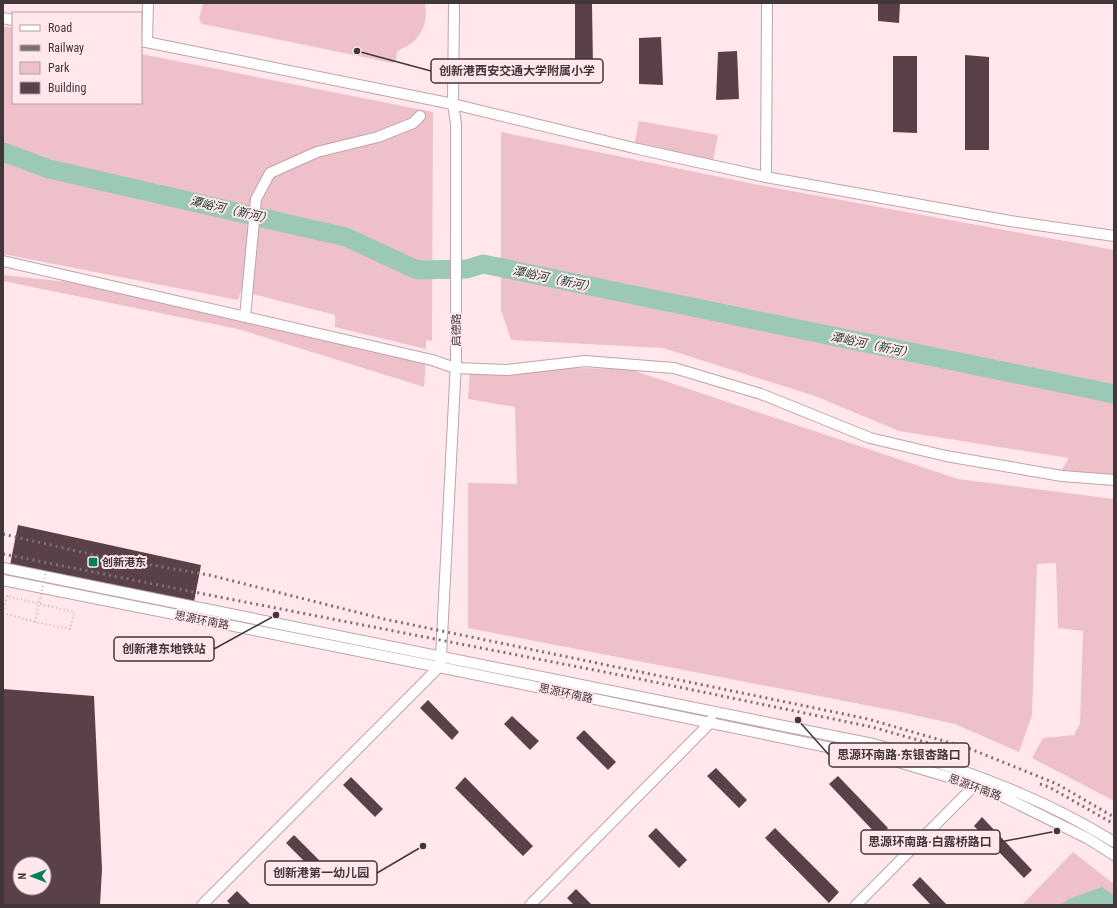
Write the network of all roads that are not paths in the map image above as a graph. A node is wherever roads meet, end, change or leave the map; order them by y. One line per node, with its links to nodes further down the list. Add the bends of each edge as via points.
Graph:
1 (148, 3): 4 (street)
2 (454, 3): 5 (street, 启德路)
3 (767, 3): 7 (street)
4 (144, 42): 5 (street)
5 (453, 104): 7 (street); 11 (street, 启德路, via 456,124)
6 (420, 116): 10 (street, via 413,123 378,137 317,152 270,173 256,199)
7 (766, 177): 8 (street, via 1010,222)
8 (1114, 236)
9 (3, 261): 10 (street)
10 (244, 317): 11 (street)
11 (456, 365): 12 (street, via 507,370 585,361 674,368 761,394 870,438 946,456 1055,474); 15 (street, 启德路)
12 (1114, 480)
13 (3, 568): 15 (street, 思源环南路)
14 (3, 580): 15 (street, 思源环南路)
15 (440, 662): 16 (street, 思源环南路); 17 (street, 思源环南路); 21 (street)
16 (713, 712): 17 (street); 18 (street, 思源环南路, via 912,754)
17 (710, 724): 18 (street, 思源环南路); 22 (street)
18 (977, 781): 19 (street, 思源环南路, via 1028,796); 20 (street, 思源环南路, via 1087,838); 23 (street)
19 (1114, 842)
20 (1114, 855)
21 (202, 905)
22 (530, 905)
23 (856, 905)

